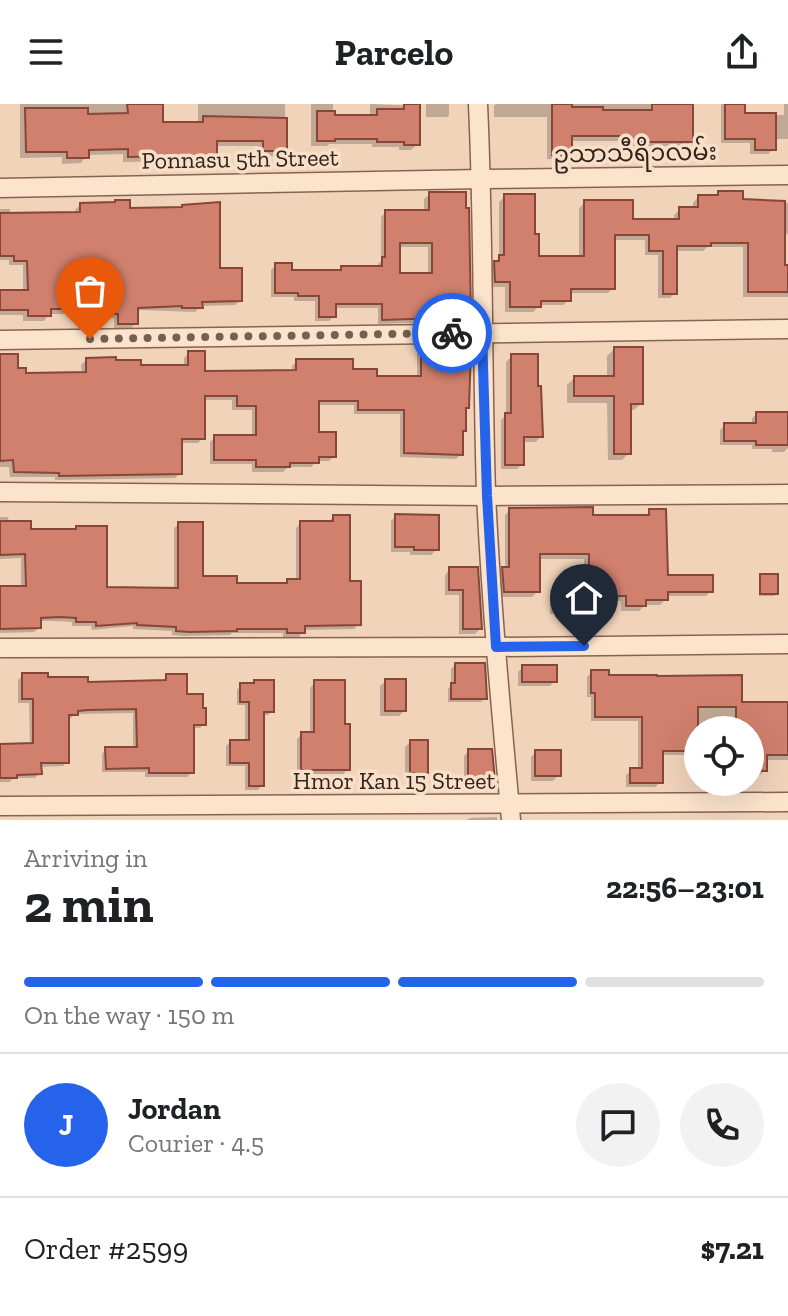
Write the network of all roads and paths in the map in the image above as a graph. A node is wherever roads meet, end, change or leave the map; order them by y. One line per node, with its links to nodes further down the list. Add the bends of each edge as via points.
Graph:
1 (478, 104): 3 (street)
2 (788, 175): 3 (street, ဥသာသီရိ၁လမ်း)
3 (482, 179): 4 (street, Ponnasu 5th Street); 6 (street)
4 (0, 188)
5 (788, 329): 6 (street)
6 (482, 333): 7 (street); 10 (street)
7 (0, 340)
8 (0, 492): 10 (street)
9 (788, 494): 10 (street)
10 (487, 496): 12 (street)
11 (788, 644): 12 (street)
12 (496, 647): 13 (street); 16 (street)
13 (0, 648)
14 (788, 802): 16 (street, Hmor Kan 15 Street)
15 (0, 806): 16 (street, Hmor Kan 15 Street)
16 (510, 812)

